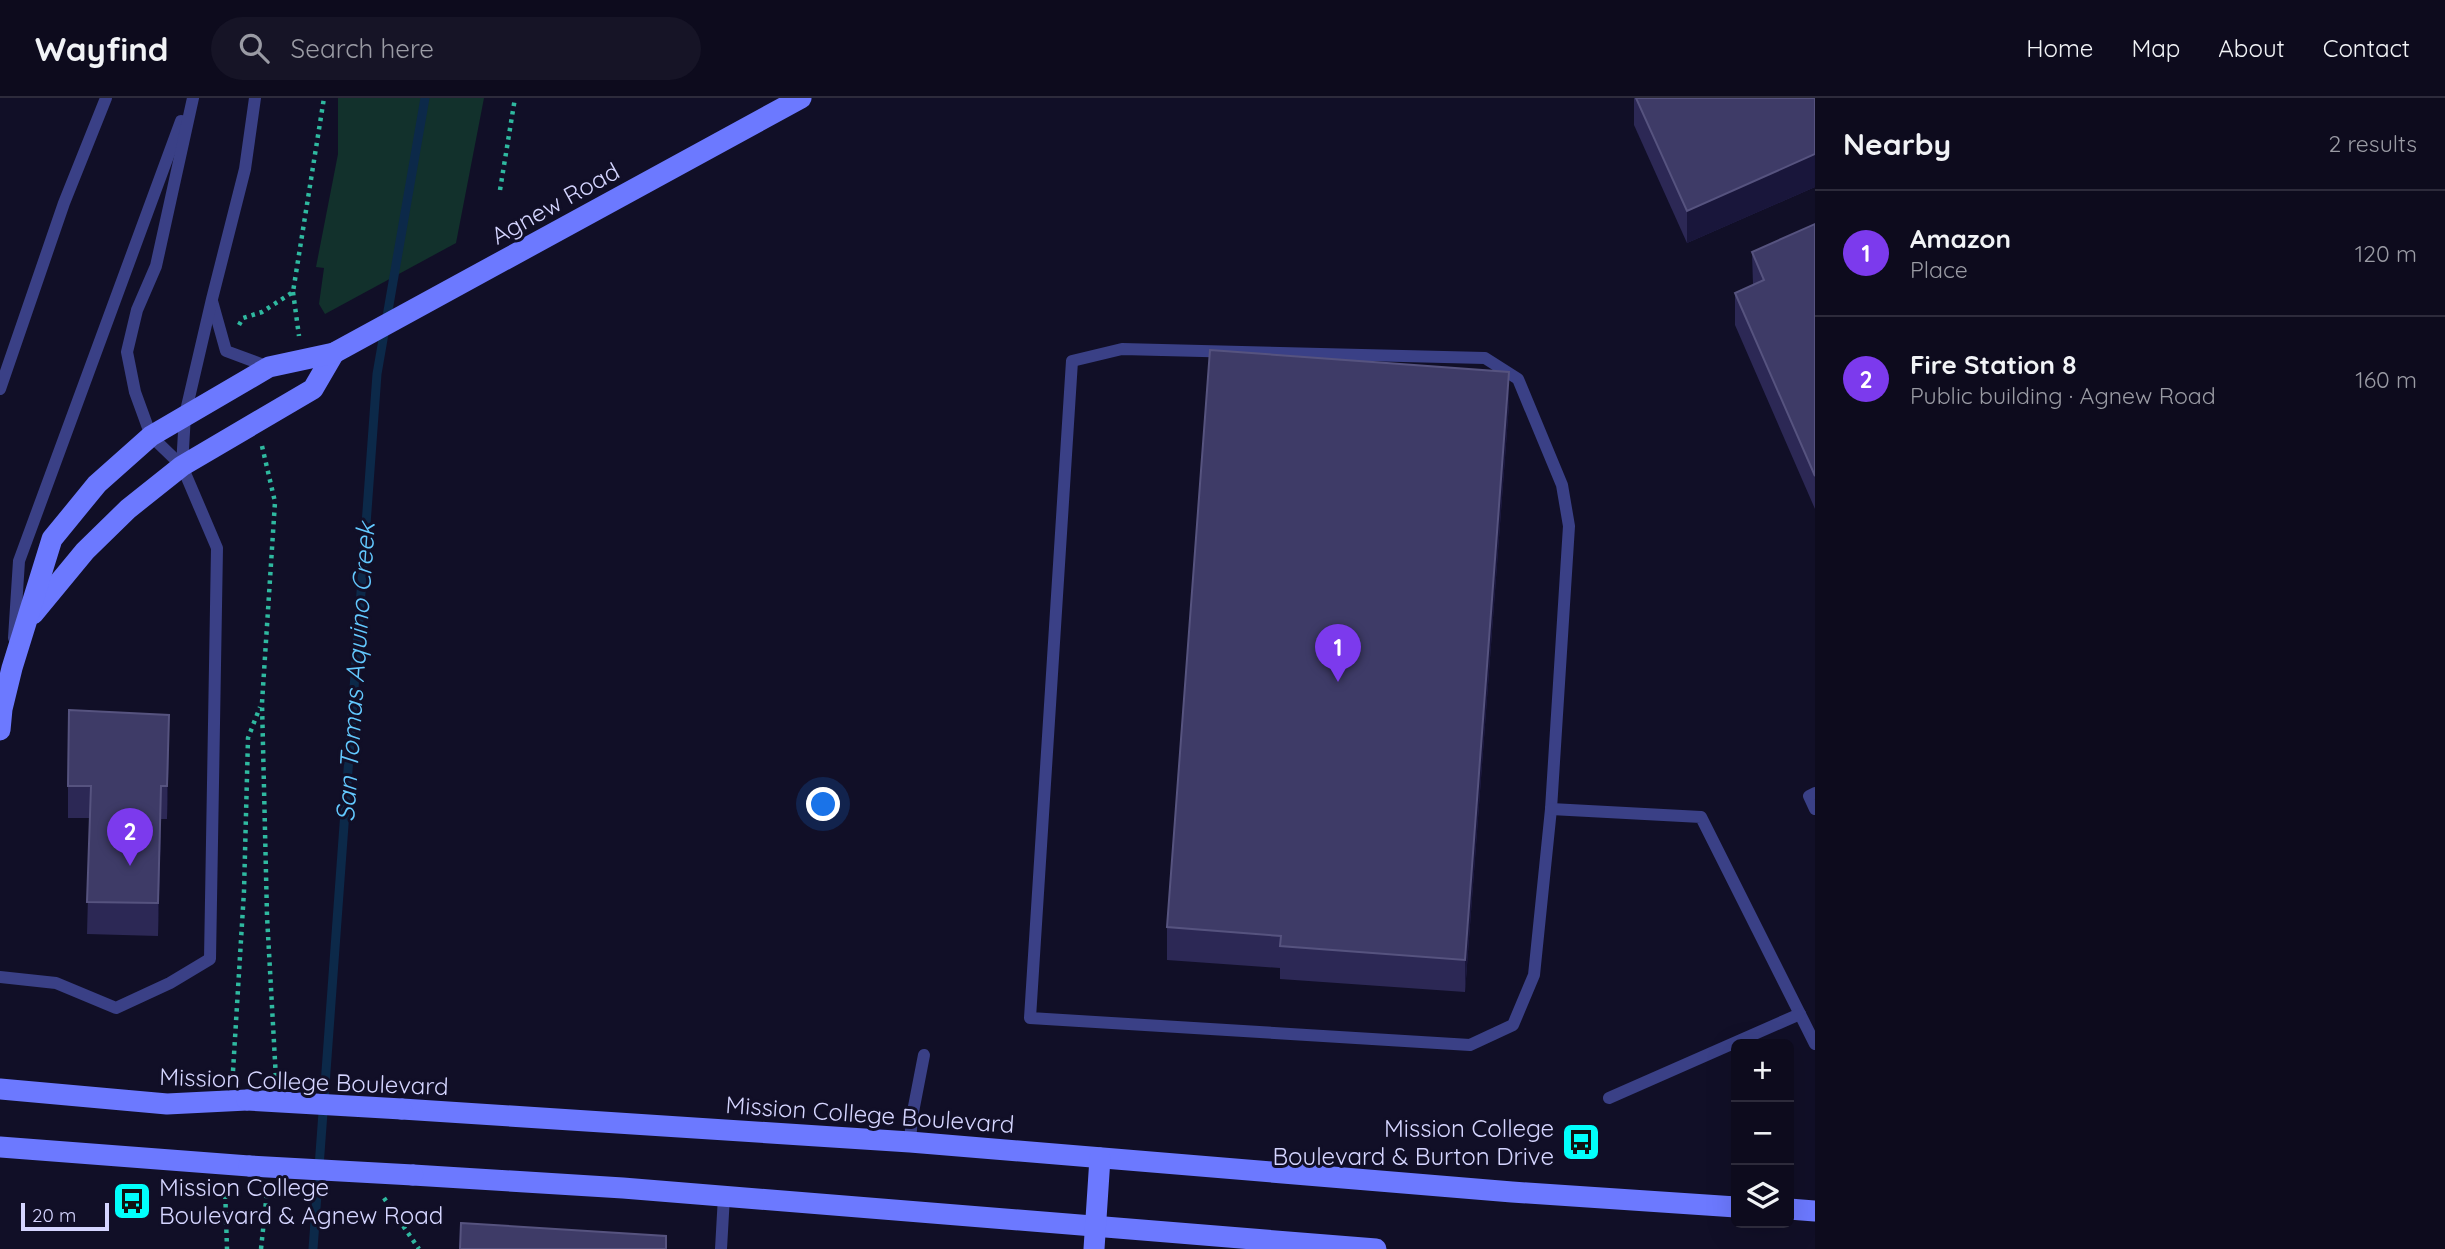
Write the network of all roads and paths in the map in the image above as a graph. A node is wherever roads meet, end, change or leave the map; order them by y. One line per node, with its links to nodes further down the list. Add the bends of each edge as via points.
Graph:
1 (106, 98): 12 (lane, via 64,203)
2 (192, 98): 14 (lane, via 156,267 137,310 127,352); 17 (lane, via 19,561)
3 (255, 98): 8 (lane, via 245,169)
4 (515, 98): 6 (path)
5 (801, 98): 9 (main road, Agnew Road)
6 (500, 190)
7 (293, 292): 10 (path)
8 (212, 299): 11 (lane, via 226,351); 13 (lane)
9 (334, 353): 10 (main road, Agnew Road); 15 (main road, Agnew Road, via 313,389)
10 (304, 359): 11 (main road, Agnew Road)
11 (269, 367): 13 (main road, Agnew Road)
12 (0, 389)
13 (185, 415): 14 (main road, Agnew Road); 15 (lane)
14 (151, 436): 15 (lane); 16 (main road, Agnew Road, via 97,484 52,539)
15 (183, 466): 16 (main road, Agnew Road, via 128,509 85,551); 22 (lane, via 217,548 210,959 116,1008 56,983)
16 (24, 625): 17 (main road, Agnew Road)
17 (12, 668): 18 (main road, Agnew Road)
18 (1, 716)
19 (1815, 793): 21 (lane, via 1809,796)
20 (1551, 809): 20 (lane, via 1534,975 1513,1025 1470,1045 1030,1018 1072,361 1122,349 1485,358 1518,379 1562,485 1569,526); 23 (lane, via 1701,817)
21 (1815, 809)
22 (0, 977)
23 (1800, 1014): 24 (lane); 29 (lane)
24 (1815, 1044)
25 (923, 1055): 30 (lane)
26 (233, 1071): 27 (path, via 248,738 262,703)
27 (276, 1082)
28 (0, 1089): 30 (main road, Mission College Boulevard, bridge, via 167,1104 247,1100)
29 (1609, 1098)
30 (910, 1142): 32 (main road, Mission College Boulevard)
31 (0, 1147): 33 (main road, bridge)
32 (1100, 1158): 37 (main road, Mission College Boulevard); 40 (main road)
33 (382, 1173): 36 (main road, bridge); 43 (path, via 382,1195)
34 (225, 1185): 41 (path)
35 (268, 1186): 42 (path)
36 (724, 1196): 40 (main road); 44 (lane)
37 (1731, 1207)
38 (1794, 1209): 39 (main road)
39 (1815, 1210)
40 (1095, 1227): 45 (main road); 46 (main road)
41 (228, 1249)
42 (261, 1249)
43 (419, 1249)
44 (720, 1249)
45 (1094, 1249)
46 (1376, 1249)

